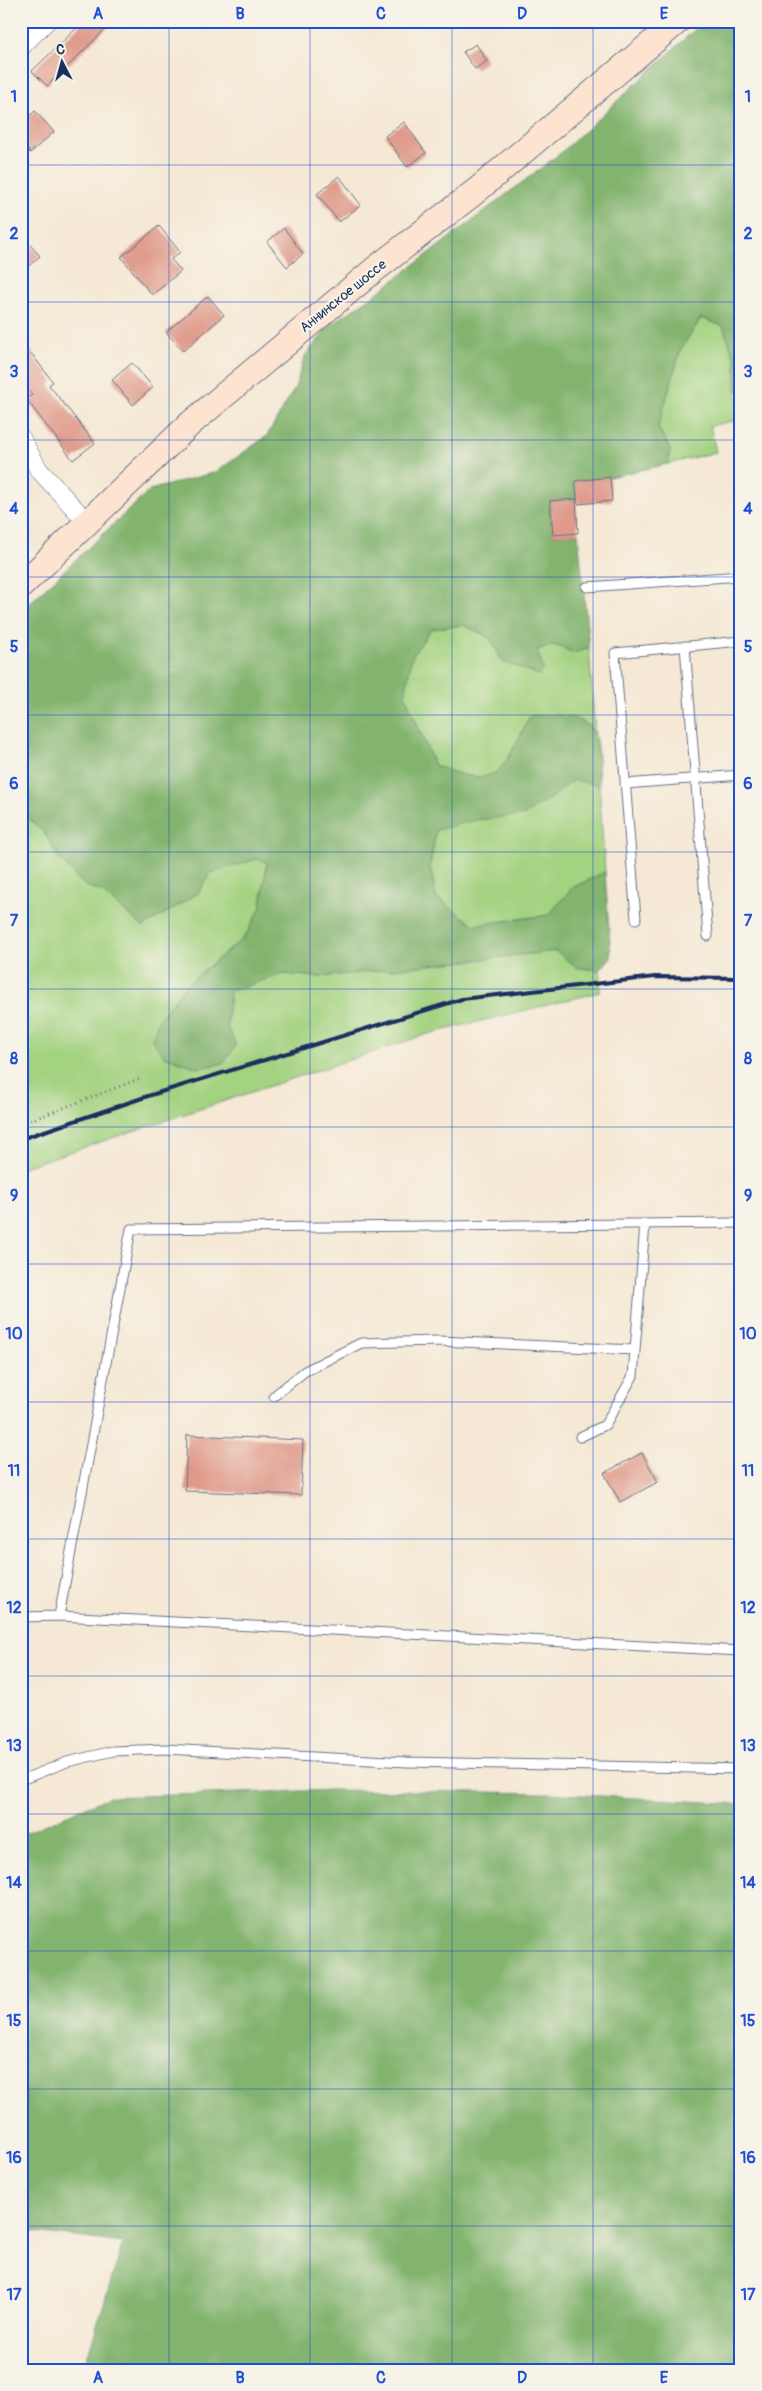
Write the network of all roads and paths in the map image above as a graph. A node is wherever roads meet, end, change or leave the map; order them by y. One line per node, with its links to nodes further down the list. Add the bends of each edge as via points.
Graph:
1 (47, 21): 3 (street)
2 (678, 21): 5 (main road, Аннинское шоссе, via 476,191 374,270 191,423)
3 (21, 47)
4 (21, 438): 5 (street, via 40,470)
5 (87, 522): 7 (main road, Аннинское шоссе)
6 (741, 576): 8 (lane)
7 (21, 586)
8 (587, 587)
9 (741, 641): 10 (lane)
10 (685, 646): 12 (lane); 13 (lane, via 615,653)
11 (741, 775): 12 (lane)
12 (695, 778): 13 (lane); 15 (lane)
13 (625, 784): 14 (lane)
14 (636, 919)
15 (708, 936)
16 (139, 1079): 17 (path)
17 (21, 1124)
18 (741, 1223): 19 (lane)
19 (645, 1224): 20 (lane); 23 (lane, via 131,1229)
20 (635, 1350): 21 (lane, via 439,1341 362,1343 305,1371); 22 (lane, via 632,1376 605,1425)
21 (274, 1396)
22 (580, 1437)
23 (59, 1616): 24 (lane); 25 (lane)
24 (21, 1617)
25 (741, 1651)
26 (741, 1769): 27 (lane, via 407,1762 166,1749 113,1751 67,1762)
27 (21, 1780)

